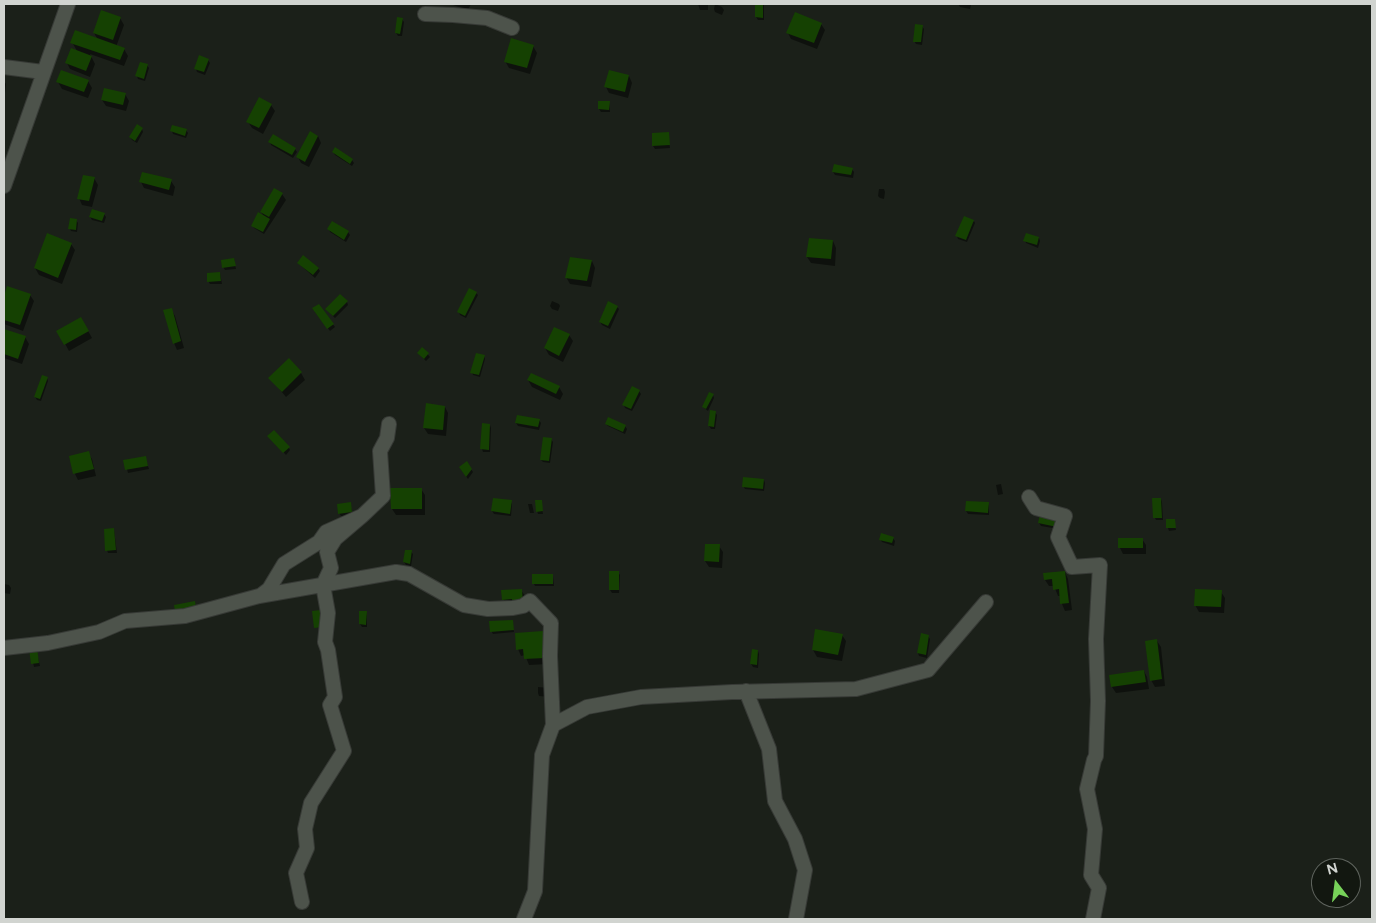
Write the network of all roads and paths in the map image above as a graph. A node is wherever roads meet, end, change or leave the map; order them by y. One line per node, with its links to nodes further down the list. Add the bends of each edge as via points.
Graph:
1 (68, 4): 5 (street)
2 (424, 14): 3 (street, via 487,18)
3 (512, 28)
4 (4, 67): 5 (street)
5 (43, 72): 6 (street)
6 (4, 186)
7 (389, 424): 9 (street, via 387,438 380,451 383,496)
8 (1029, 497): 19 (street, via 1036,508 1065,516 1058,537 1072,567 1100,565 1096,756 1087,789 1095,829 1091,875 1099,888)
9 (362, 516): 10 (street, via 335,539 327,552 331,568); 11 (street, via 326,532 319,542 284,564 269,589)
10 (323, 585): 11 (street); 15 (street, via 396,572 409,574 464,604 488,609 513,608 530,601 551,623); 16 (street, via 328,613 325,642 335,697 330,705 344,751 311,803 305,829 307,848 296,873)
11 (259, 596): 13 (street, via 185,616 125,621 99,632)
12 (986, 602): 14 (street, via 928,670 856,688)
13 (4, 648)
14 (746, 692): 15 (street, via 641,698 587,707); 18 (street, via 768,749 775,801 795,839 805,870)
15 (553, 725): 17 (street, via 542,755 535,891)
16 (302, 902)
17 (524, 919)
18 (796, 919)
19 (1093, 919)

